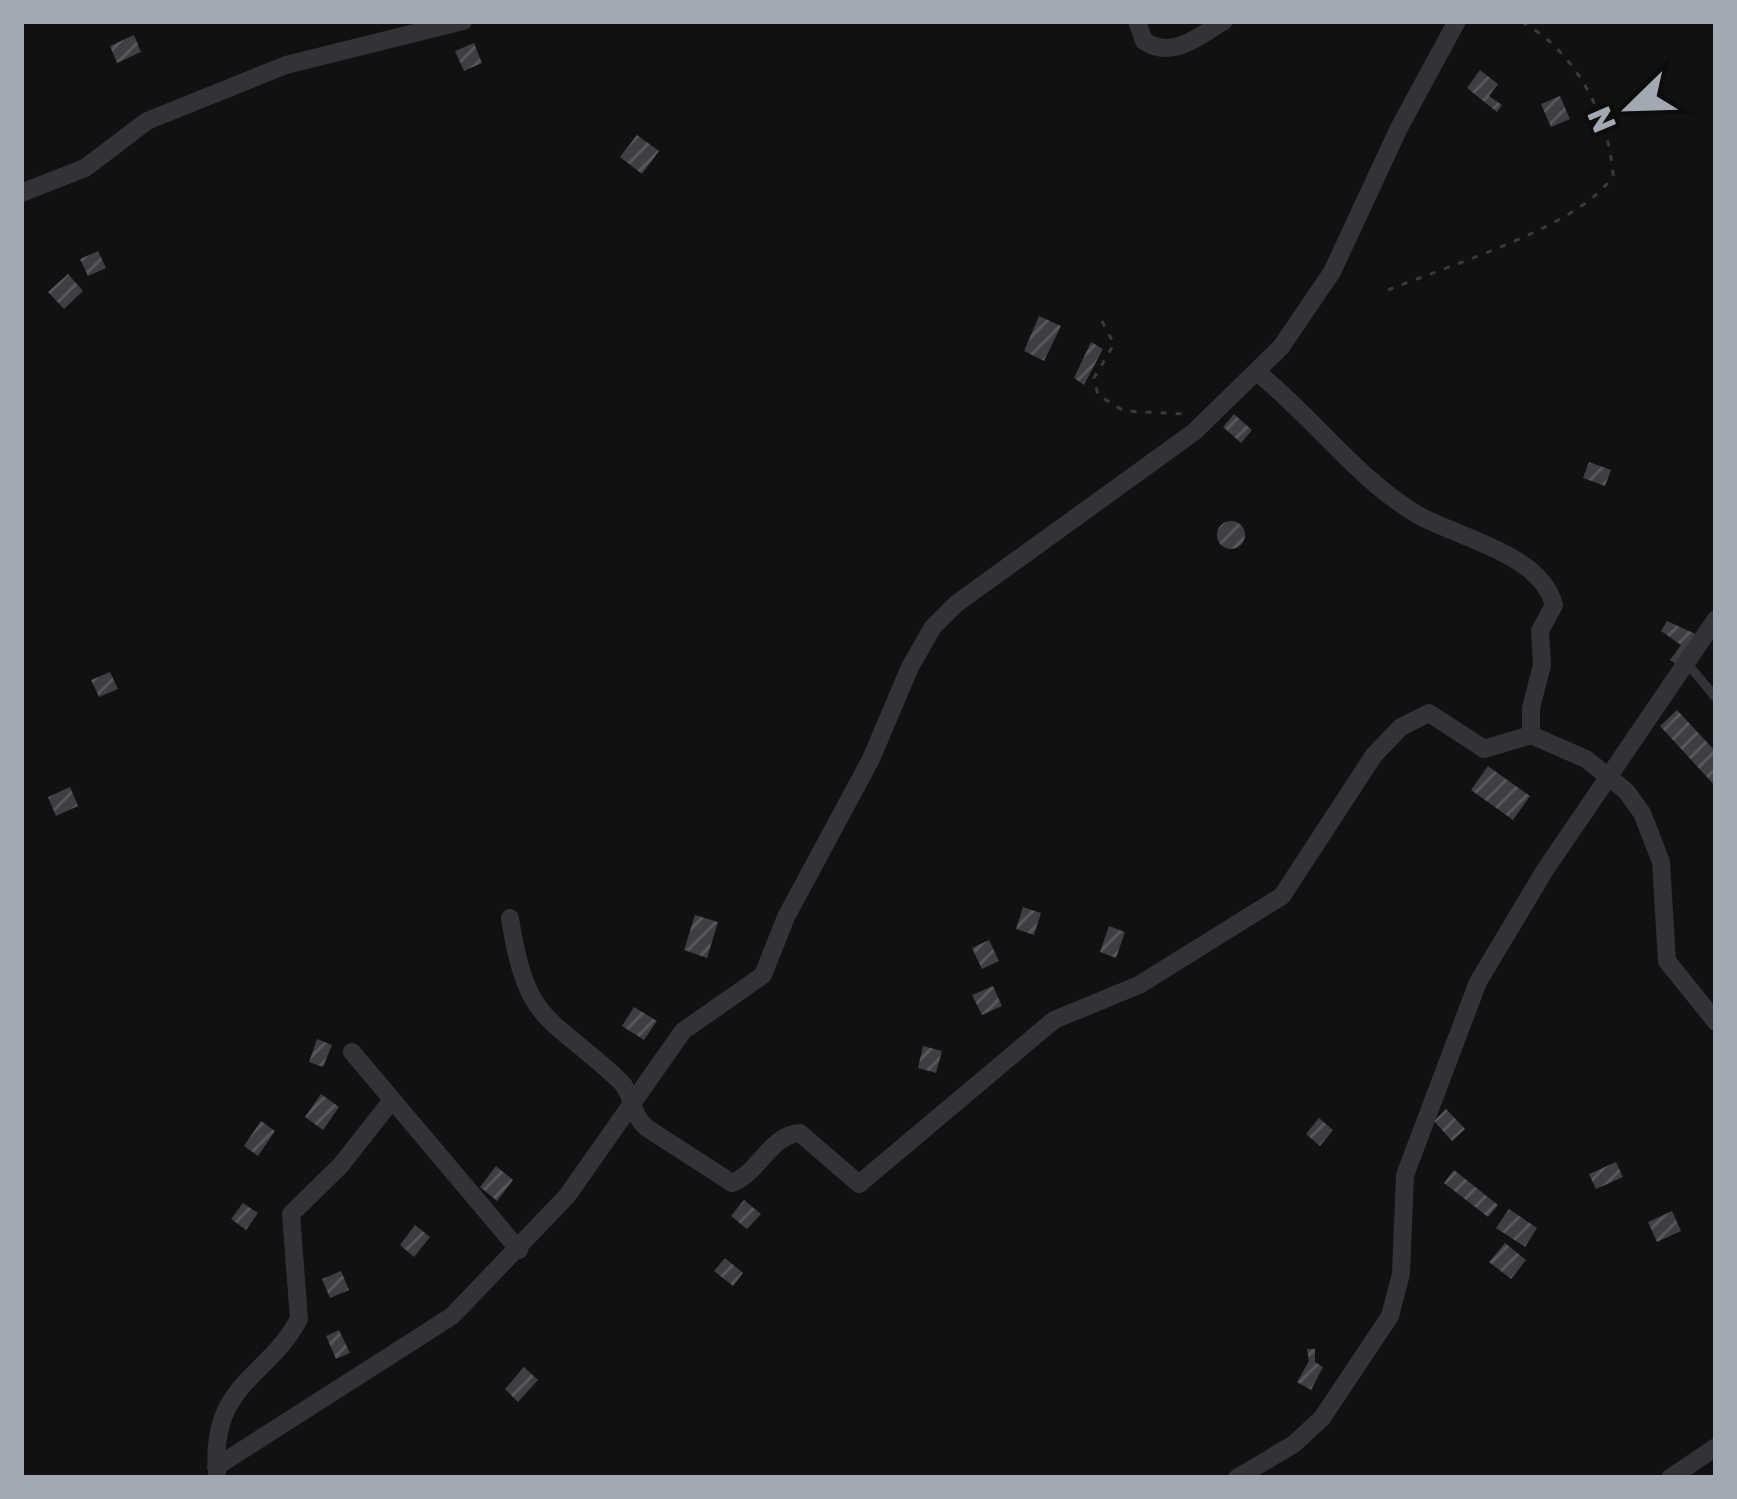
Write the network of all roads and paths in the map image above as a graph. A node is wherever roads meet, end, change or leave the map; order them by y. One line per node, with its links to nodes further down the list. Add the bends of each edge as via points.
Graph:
1 (464, 21): 6 (street, via 286,64 147,121 85,168)
2 (1137, 21): 3 (street, via 1144,41 1161,50)
3 (1224, 21)
4 (1457, 21): 9 (street, via 1332,272)
5 (1520, 21): 7 (path, via 1556,46 1582,82 1601,119 1613,175 1545,229)
6 (21, 193)
7 (1388, 290)
8 (1102, 321): 10 (path, via 1114,344 1093,385 1107,403 1137,413)
9 (1258, 373): 10 (street); 14 (street, via 1383,491 1520,564 1549,591 1554,605 1540,631)
10 (1217, 413): 20 (street, via 933,627 763,975 682,1031)
11 (1716, 620): 12 (street)
12 (1686, 662): 13 (lane); 15 (street)
13 (1716, 698)
14 (1532, 735): 15 (street); 20 (street, via 1484,749 1437,716 1412,718 1374,754 1282,896 1138,985 1054,1020 864,1183 852,1184 795,1132 732,1183 647,1128)
15 (1610, 777): 17 (street, via 1642,813 1658,848 1667,961); 24 (street, via 1486,967 1427,1105 1405,1175 1401,1274 1390,1316 1322,1418)
16 (510, 918): 20 (street, via 534,1008 623,1084)
17 (1716, 1022)
18 (352, 1052): 19 (street)
19 (392, 1100): 21 (street); 23 (street, via 291,1214 298,1319 237,1389 221,1428)
20 (632, 1108): 21 (street)
21 (519, 1250): 23 (street, via 426,1336)
22 (1716, 1447): 25 (street)
23 (216, 1473)
24 (1237, 1478)
25 (1670, 1478)

